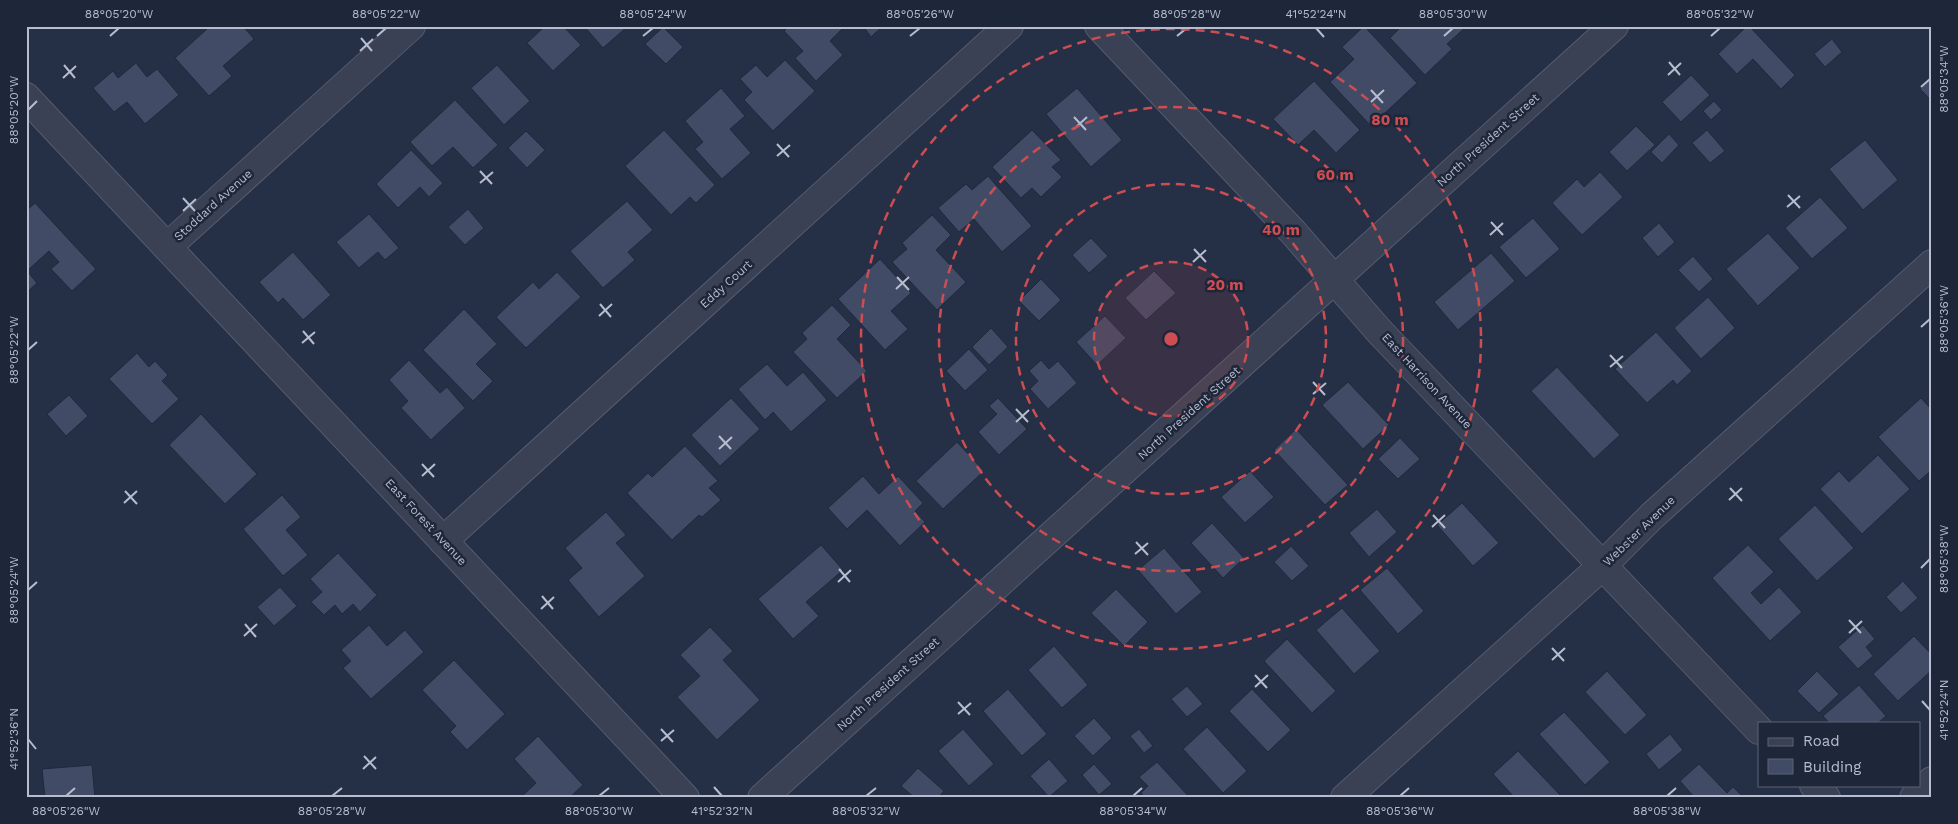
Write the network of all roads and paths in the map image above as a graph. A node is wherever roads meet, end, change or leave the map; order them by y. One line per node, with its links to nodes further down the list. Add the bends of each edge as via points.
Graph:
1 (411, 26): 6 (street, Stoddard Avenue)
2 (1009, 26): 9 (street, Eddy Court)
3 (1100, 26): 8 (street, East Harrison Avenue)
4 (1614, 26): 8 (street, North President Street)
5 (26, 97): 6 (street, Stoddard Avenue)
6 (167, 246): 9 (street, East Forest Avenue)
7 (1932, 264): 10 (street, Webster Avenue, via 1652,516)
8 (1336, 280): 10 (street, East Harrison Avenue, via 1380,331); 15 (street, North President Street)
9 (443, 541): 14 (street, East Forest Avenue)
10 (1602, 566): 11 (street, East Harrison Avenue); 16 (street, Webster Avenue)
11 (1758, 729)
12 (1932, 781): 18 (street)
13 (1815, 786): 17 (street)
14 (685, 798)
15 (762, 798)
16 (1345, 798)
17 (1826, 798)
18 (1914, 798)

